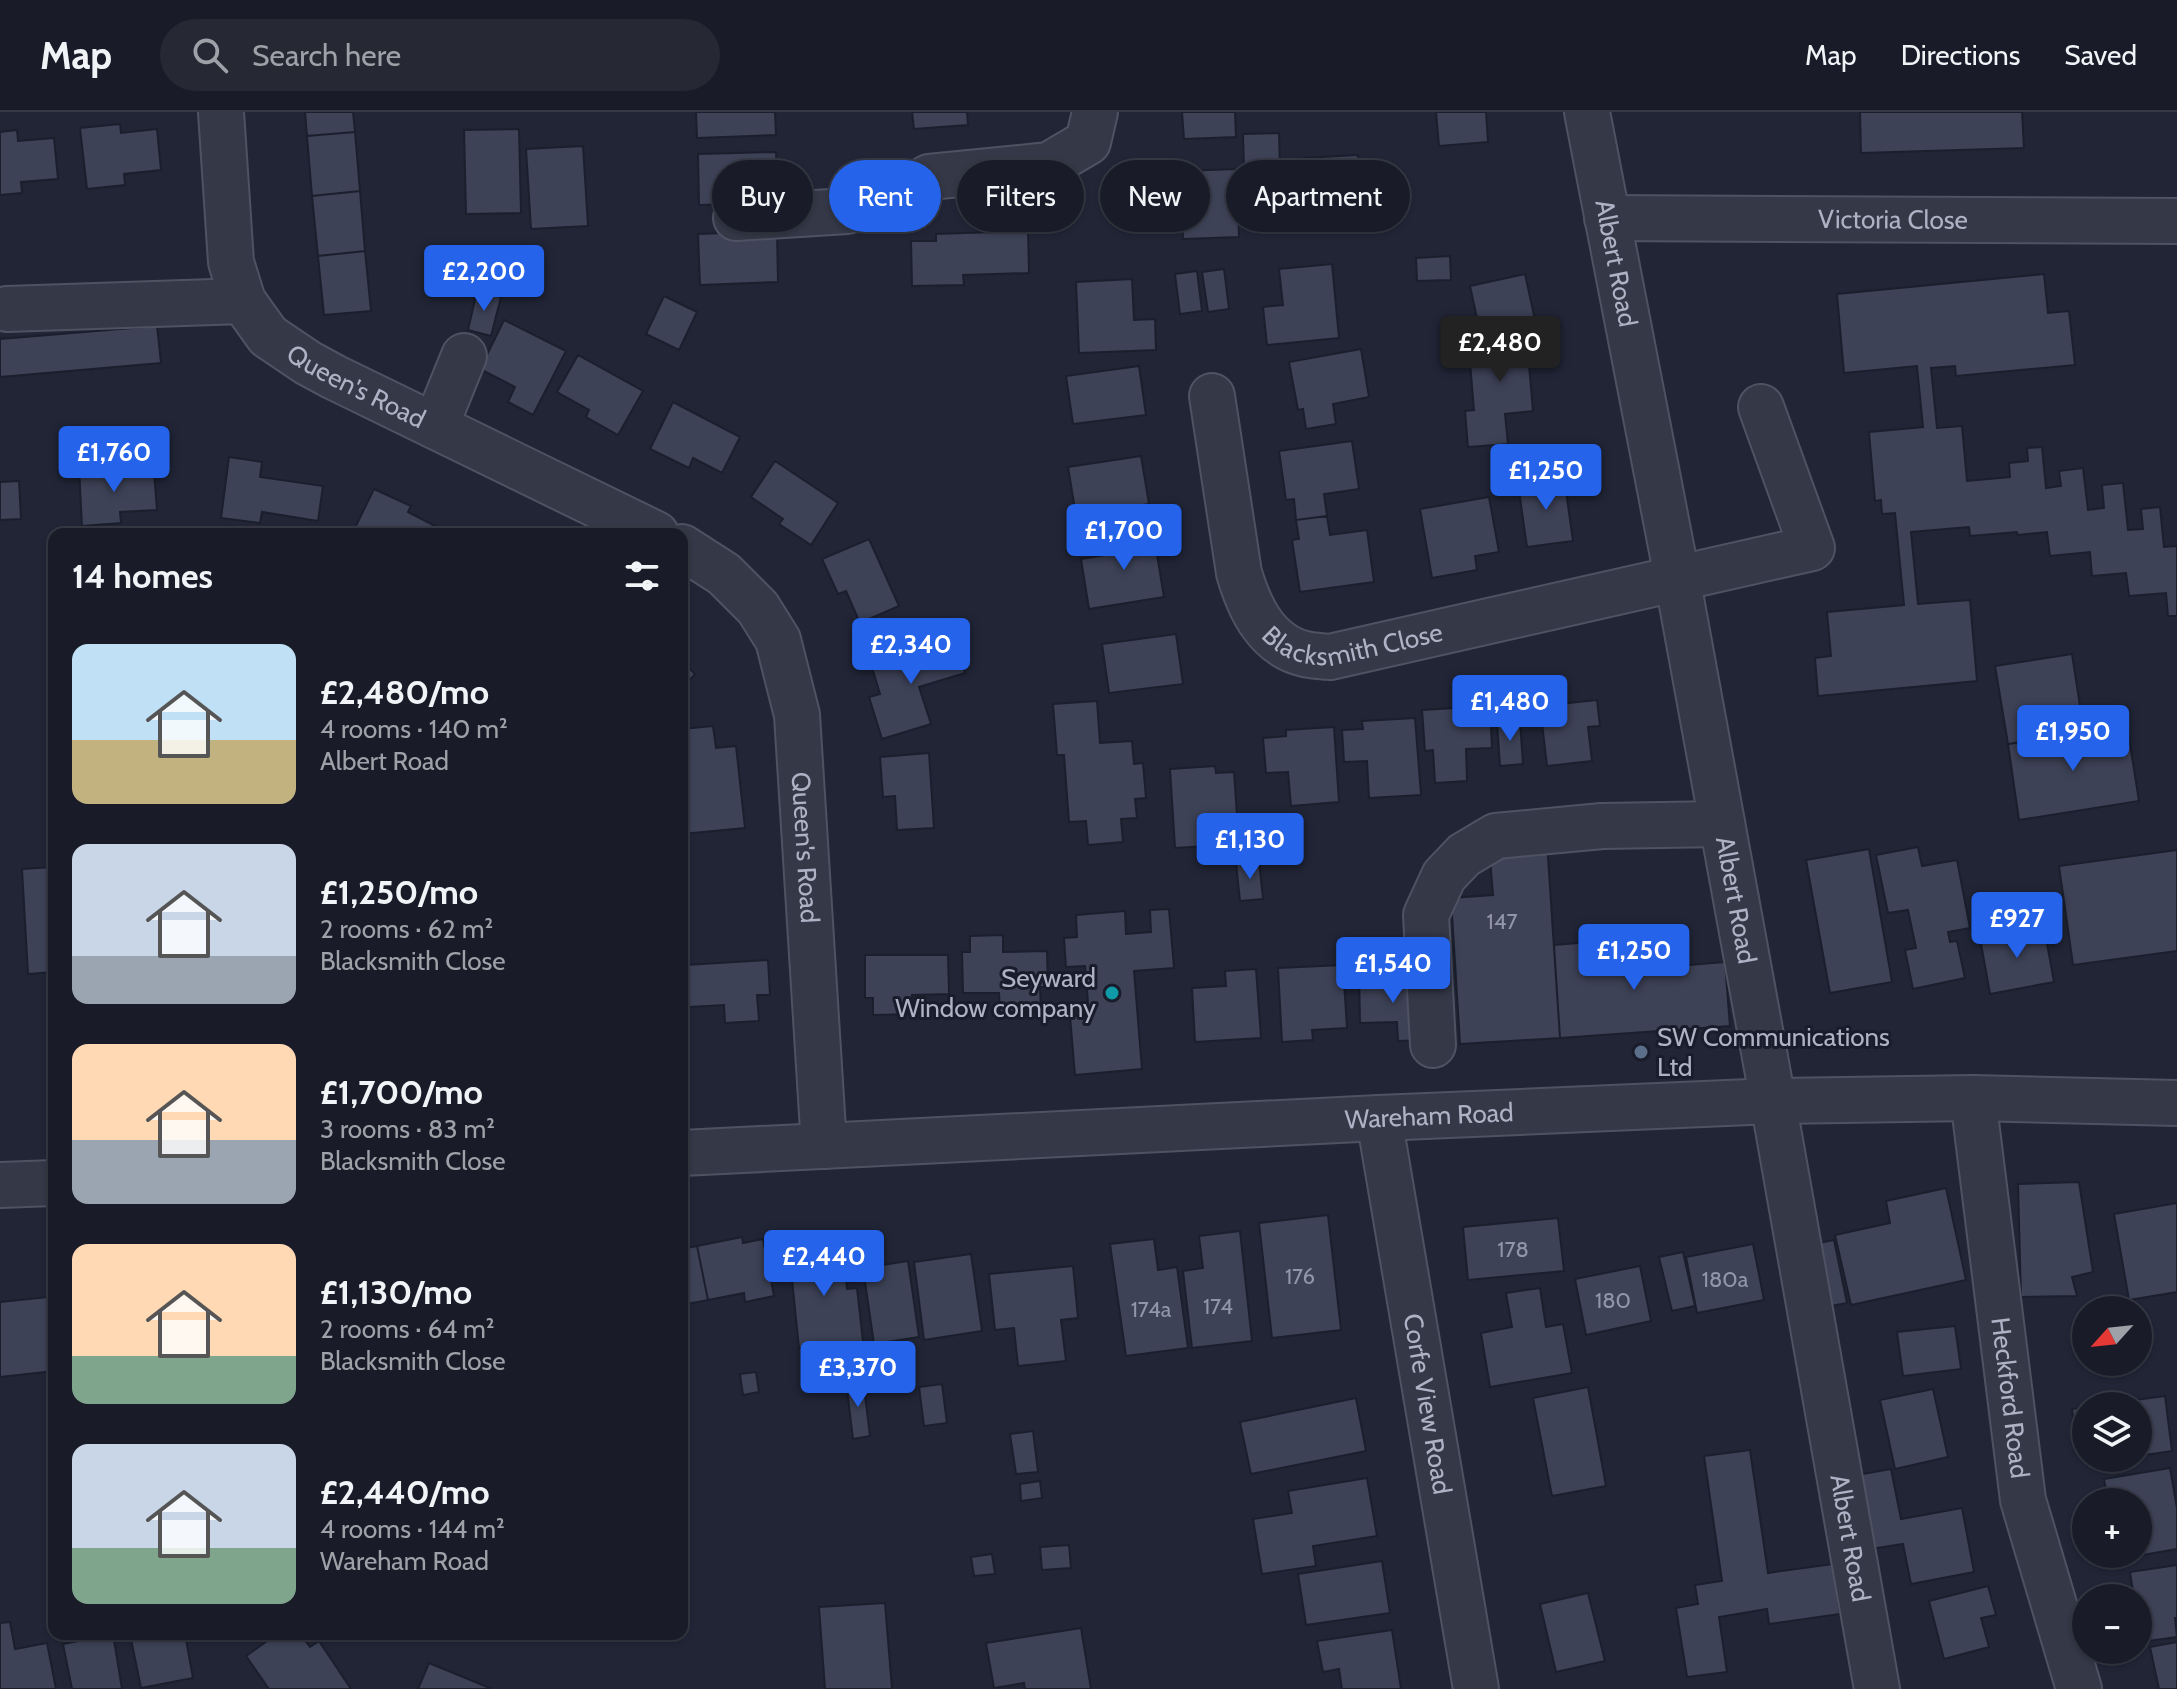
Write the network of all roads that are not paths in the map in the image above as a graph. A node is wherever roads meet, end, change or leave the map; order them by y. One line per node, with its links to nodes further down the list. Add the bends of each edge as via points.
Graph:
1 (221, 112): 7 (street, Queen's Road, via 231,262)
2 (1095, 112): 4 (street, via 1088,142 1049,165 929,177 892,198 847,211)
3 (1587, 112): 5 (street, Albert Road)
4 (813, 213)
5 (1607, 218): 6 (street, Victoria Close); 15 (street, Albert Road)
6 (2177, 221)
7 (243, 301): 8 (street); 12 (street, Queen's Road, via 268,336 308,363)
8 (7, 309)
9 (464, 356): 12 (street)
10 (1212, 396): 15 (street, Blacksmith Close, via 1246,599 1268,632 1303,654 1330,657)
11 (1761, 407): 15 (street, Blacksmith Close, via 1812,548)
12 (436, 425): 13 (street, Queen's Road)
13 (644, 528)
14 (688, 551): 22 (street, Queen's Road, via 724,574 758,608 778,640 797,715)
15 (1677, 577): 16 (street, Albert Road)
16 (1722, 824): 17 (street, via 1602,826 1496,836 1464,855 1444,876 1426,915); 19 (street, Albert Road)
17 (1433, 1045)
18 (1973, 1098): 19 (street, Wareham Road); 20 (street, Wareham Road); 28 (street, Heckford Road, via 2023,1500)
19 (1773, 1101): 21 (street, Wareham Road); 27 (street, Albert Road)
20 (2177, 1103)
21 (1379, 1118): 22 (street, Wareham Road); 26 (street, Corfe View Road)
22 (824, 1146): 23 (street, Wareham Road)
23 (688, 1153)
24 (48, 1183): 25 (street)
25 (0, 1185)
26 (1476, 1689)
27 (1877, 1689)
28 (2079, 1689)

